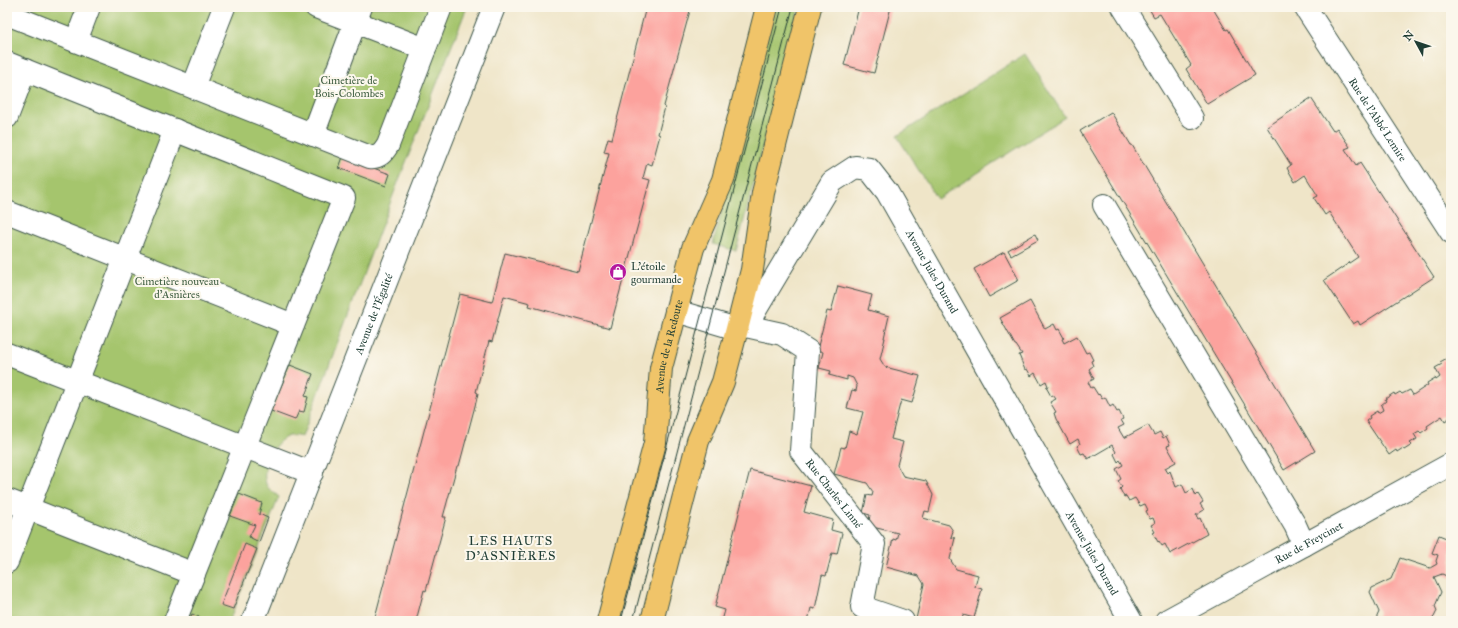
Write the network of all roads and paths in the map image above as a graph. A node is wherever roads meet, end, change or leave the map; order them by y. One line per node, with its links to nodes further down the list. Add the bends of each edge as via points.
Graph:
1 (89, 7): 12 (street)
2 (224, 7): 15 (street)
3 (316, 7): 11 (street)
4 (441, 7): 13 (street)
5 (494, 7): 31 (street, Avenue de l'Égalité)
6 (767, 7): 24 (main road, Avenue de la Redoute, via 724,180 693,248)
7 (810, 7): 26 (main road, via 763,193)
8 (1123, 7): 17 (street)
9 (1305, 7): 22 (street, Rue de l'Abbé Lemire)
10 (7, 14): 12 (street)
11 (359, 15): 13 (street); 19 (street)
12 (76, 41): 15 (street)
13 (425, 49): 19 (street, via 388,145 380,156 370,157)
14 (16, 66): 16 (street); 18 (street)
15 (193, 87): 19 (street)
16 (7, 117)
17 (1192, 118)
18 (175, 130): 23 (street); 25 (street, via 344,198)
19 (313, 134)
20 (1104, 205): 34 (street)
21 (7, 212): 23 (street)
22 (1451, 232)
23 (125, 258): 25 (street); 28 (street)
24 (676, 311): 26 (street); 39 (main road, Avenue de la Redoute, via 661,368 656,443)
25 (294, 325): 29 (street)
26 (742, 327): 40 (main road, via 723,382 698,441); 41 (street, Rue Charles Linné, via 782,334 808,351 801,451 874,544 862,607); 42 (street, Avenue Jules Durand, via 832,182 855,167 869,169 887,192)
27 (7, 354): 28 (street)
28 (78, 381): 29 (street); 33 (street)
29 (244, 447): 31 (street); 36 (street)
30 (1451, 464): 34 (street, Rue de Freycinet)
31 (312, 473): 38 (street, Avenue de l'Égalité)
32 (7, 500): 33 (street)
33 (28, 508): 35 (street); 36 (street)
34 (1304, 545): 43 (street, Rue de Freycinet)
35 (7, 562)
36 (194, 574): 37 (street)
37 (175, 621)
38 (253, 621)
39 (608, 621)
40 (652, 621)
41 (904, 621)
42 (1131, 621)
43 (1166, 621)

